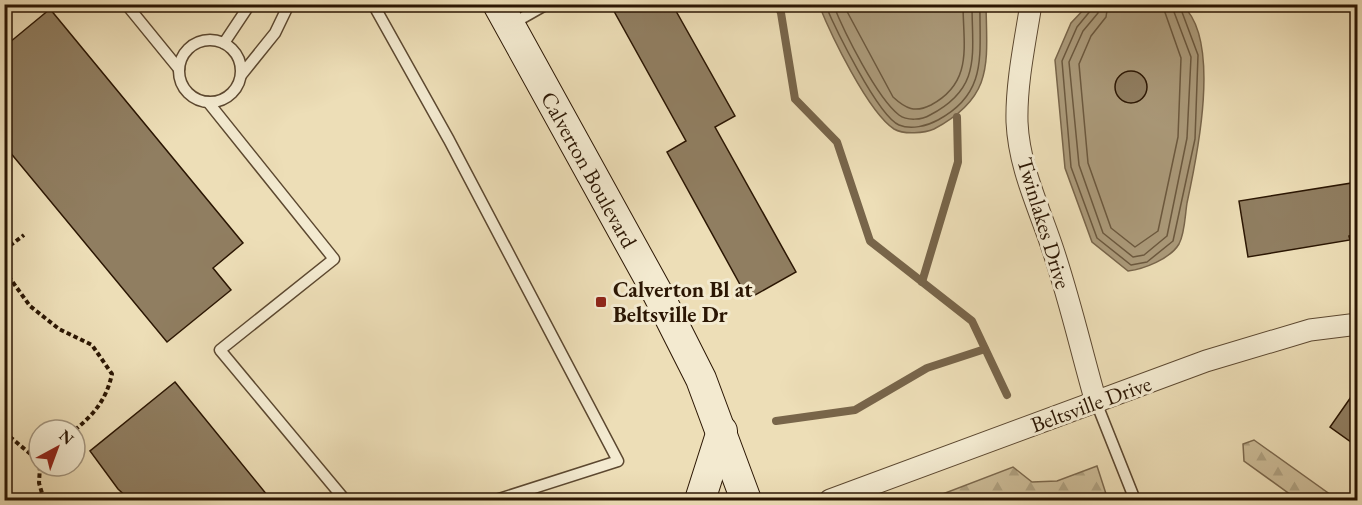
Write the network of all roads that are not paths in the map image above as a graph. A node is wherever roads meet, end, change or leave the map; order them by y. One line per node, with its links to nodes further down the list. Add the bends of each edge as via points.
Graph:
1 (126, 4): 9 (lane)
2 (250, 4): 8 (lane)
3 (289, 4): 10 (lane, via 269,43)
4 (373, 4): 16 (lane, via 618,461)
5 (547, 4): 7 (lane)
6 (1031, 4): 13 (street, Twinlakes Drive, via 1019,95 1020,142 1028,184 1051,245)
7 (504, 15): 14 (street, Calverton Boulevard, via 658,294)
8 (224, 43): 9 (lane, via 215,40 195,44 181,59); 10 (lane, via 237,56)
9 (179, 69): 11 (lane, via 179,79 190,95)
10 (242, 74): 11 (lane, via 234,92 218,102)
11 (208, 102): 15 (lane, via 334,259 220,350)
12 (1358, 324): 13 (street, Beltsville Drive, via 1310,330 1261,343)
13 (1096, 402): 19 (street, Beltsville Drive); 20 (lane)
14 (722, 431): 17 (street); 18 (street, Calverton Boulevard)
15 (345, 501)
16 (496, 501)
17 (700, 501)
18 (746, 501)
19 (830, 501)
20 (1135, 501)

